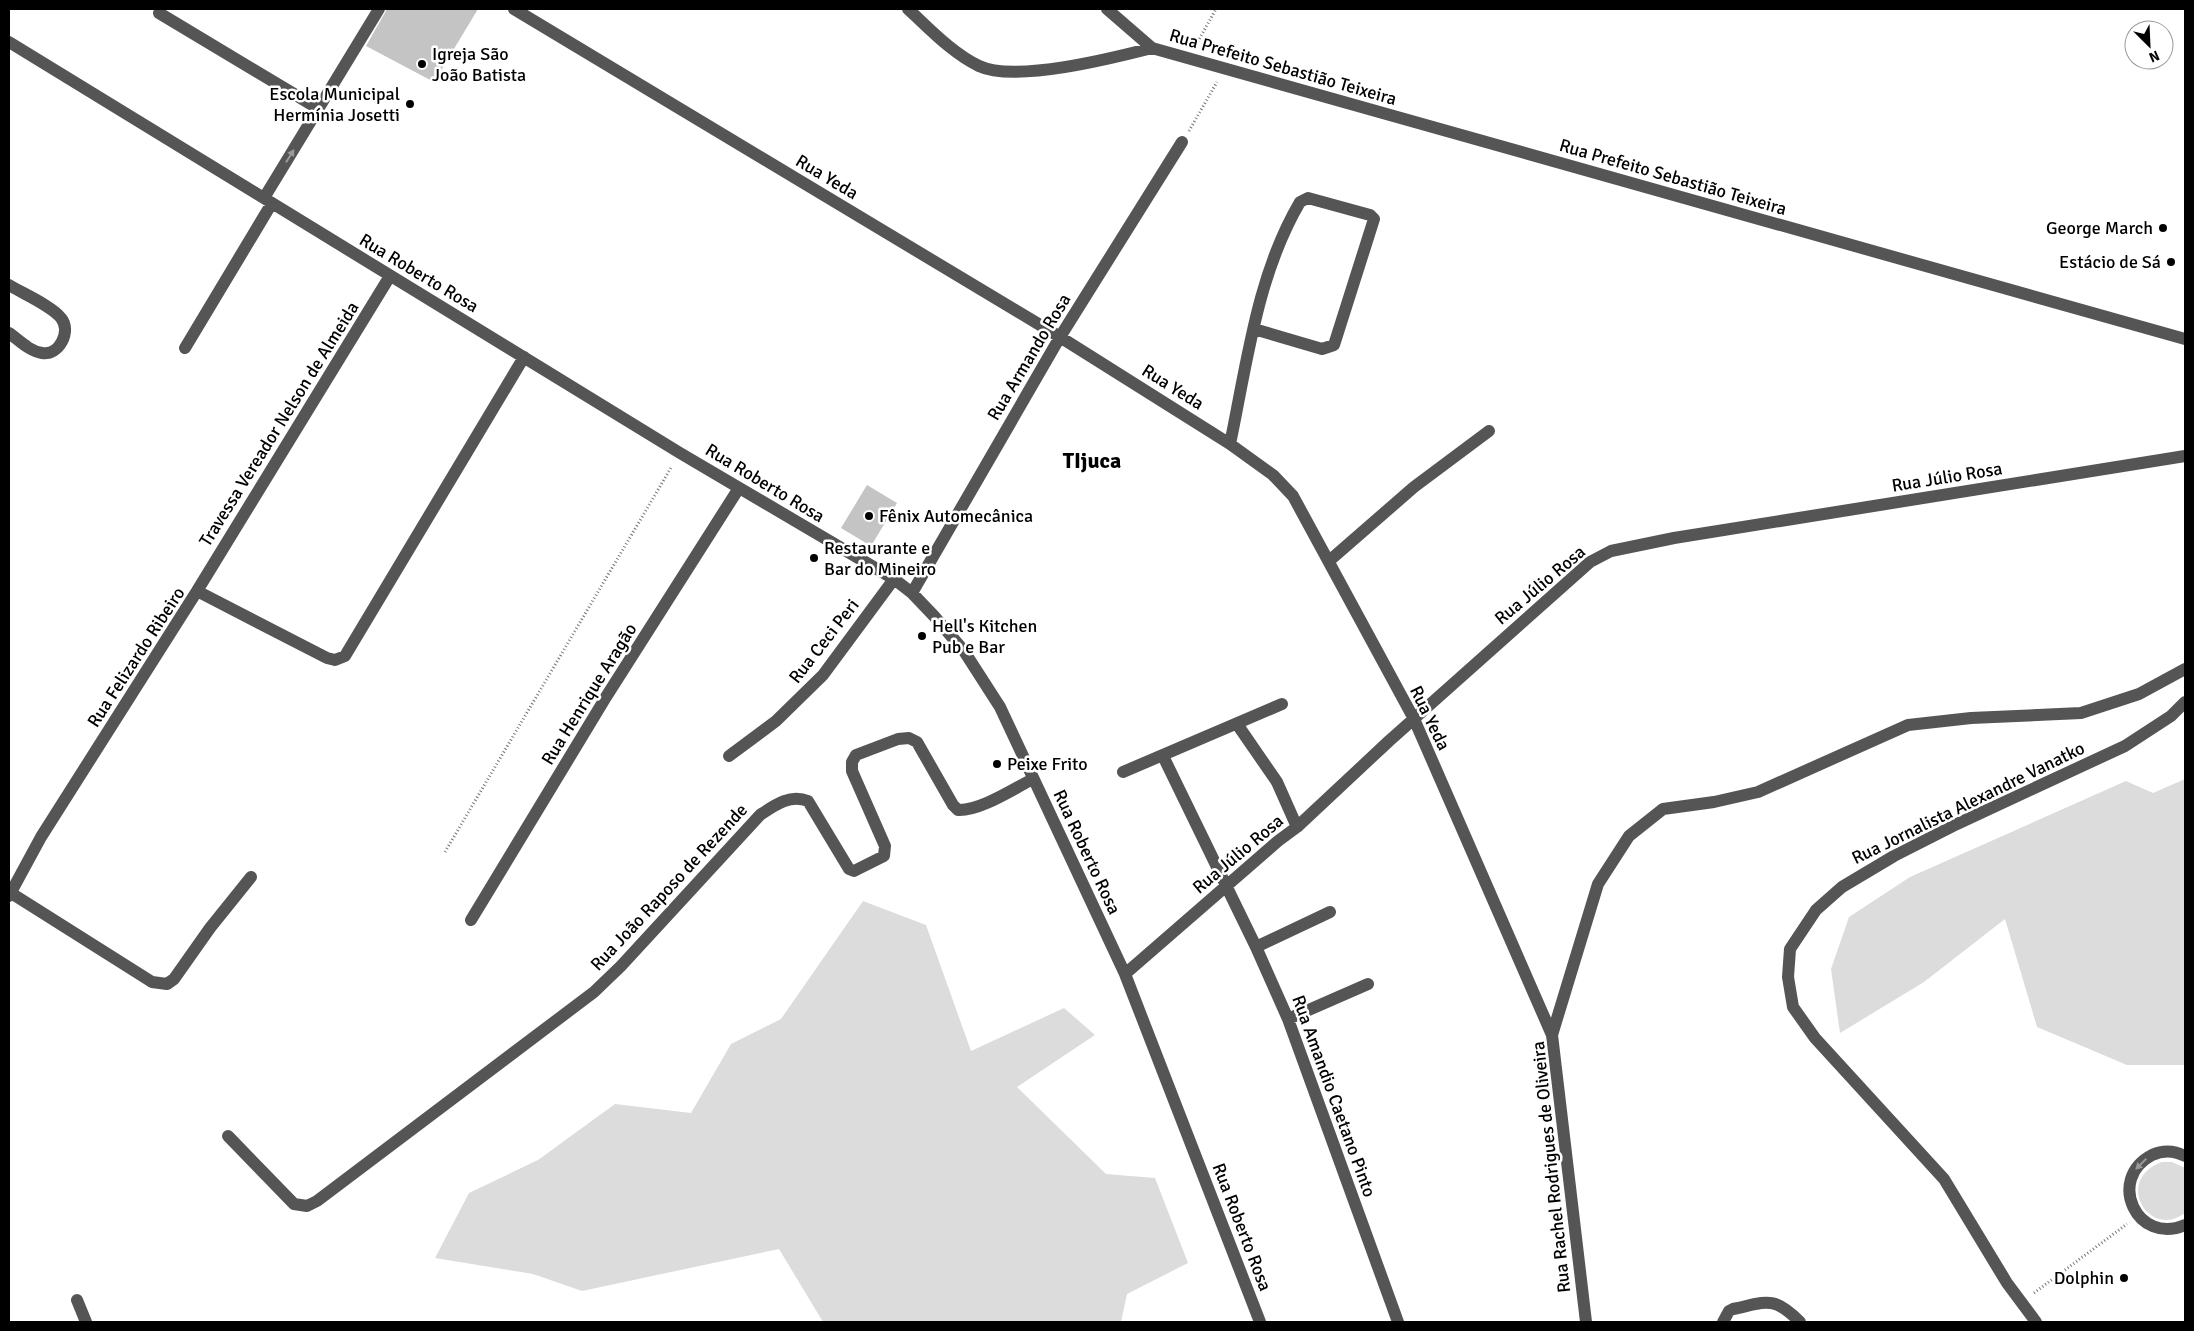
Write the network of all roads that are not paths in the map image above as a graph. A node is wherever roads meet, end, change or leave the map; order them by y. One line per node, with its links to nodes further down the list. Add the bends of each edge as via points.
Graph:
1 (379, 9): 8 (street)
2 (514, 9): 15 (street, Rua Yeda)
3 (908, 9): 7 (street, via 957,53 981,67 1004,71 1045,70 1099,62)
4 (1107, 9): 7 (street)
5 (159, 13): 8 (street)
6 (9, 42): 10 (street, Rua Roberto Rosa)
7 (1152, 48): 16 (street, Rua Prefeito Sebastião Teixeira)
8 (319, 109): 10 (street, one-way to 8)
9 (1182, 142): 15 (street, Rua Armando Rosa)
10 (268, 200): 11 (street, Rua Roberto Rosa); 17 (street)
11 (390, 276): 18 (street, Rua Roberto Rosa); 25 (street, Travessa Vereador Nelson de Almeida)
12 (9, 284): 14 (street, via 60,317 66,326 65,336 57,348 44,354 33,351)
13 (1254, 329): 13 (street, via 1269,271 1300,202 1308,198 1370,215 1374,219 1334,345 1322,349); 20 (street)
14 (9, 333)
15 (1060, 337): 20 (street, Rua Yeda); 26 (street, Rua Armando Rosa)
16 (2185, 339)
17 (185, 348)
18 (524, 357): 22 (street, Rua Roberto Rosa); 25 (street, Rua Felizardo Ribeiro, via 345,656 335,660 327,658)
19 (1489, 431): 23 (street, via 1414,487)
20 (1230, 444): 23 (street, Rua Yeda, via 1273,474 1293,496)
21 (2185, 456): 30 (street, Rua Júlio Rosa, via 1611,551 1590,562)
22 (739, 488): 24 (street, Rua Roberto Rosa); 41 (street, Rua Henrique Aragão, via 606,697)
23 (1329, 562): 30 (street, Rua Yeda)
24 (894, 580): 26 (street, Rua Roberto Rosa); 32 (street, Rua Ceci Peri, via 823,675 776,721)
25 (197, 591): 39 (street, Rua Felizardo Ribeiro, via 41,838)
26 (912, 593): 35 (street, Rua Roberto Rosa, via 964,651 1000,707)
27 (2185, 669): 46 (street, Rua Rachel Rodrigues de Oliveira, via 2139,694 2081,713 1971,718 1908,725 1758,792 1663,809 1629,836 1598,884)
28 (2185, 702): 57 (street, Rua Jornalista Alexandre Vanatko, via 2172,716 2125,746 1924,841 1842,886 1816,910 1790,949 1788,977 1794,1007 1815,1038 1944,1179)
29 (1282, 704): 31 (street)
30 (1414, 719): 36 (street, Rua Júlio Rosa); 46 (street, Rua Yeda)
31 (1237, 724): 33 (street); 36 (street, via 1277,782)
32 (729, 756)
33 (1163, 756): 34 (street); 38 (street, Rua Amandio Caetano Pinto)
34 (1123, 772)
35 (1033, 779): 43 (street, Rua Roberto Rosa); 47 (street, Rua João Raposo de Rezende, via 977,806 958,810 917,742 909,738 898,739 856,755 852,771 885,846 884,856 854,872 849,869 808,801 799,798 781,801 760,815 594,992 307,1206 294,1204)
36 (1297, 827): 38 (street, Rua Júlio Rosa)
37 (251, 877): 39 (street, via 174,979 160,985)
38 (1226, 886): 42 (street, Rua Amandio Caetano Pinto); 43 (street, Rua Júlio Rosa)
39 (10, 894)
40 (1330, 912): 42 (street)
41 (471, 920)
42 (1256, 947): 45 (street, Rua Amandio Caetano Pinto)
43 (1125, 974): 52 (street, Rua Roberto Rosa)
44 (1368, 984): 45 (street)
45 (1288, 1019): 53 (street, Rua Amandio Caetano Pinto)
46 (1552, 1035): 54 (street, Rua Rachel Rodrigues de Oliveira)
47 (228, 1136)
48 (2185, 1156): 49 (street, one-way to 49, via 2167,1151 2144,1160 2131,1180 2129,1194 2138,1216 2151,1226 2164,1230)
49 (2185, 1225)
50 (77, 1300): 51 (street)
51 (86, 1322)
52 (1260, 1322)
53 (1398, 1322)
54 (1586, 1322)
55 (1723, 1322): 56 (street, via 1733,1308 1770,1301 1787,1309)
56 (1800, 1322)
57 (2036, 1322)

